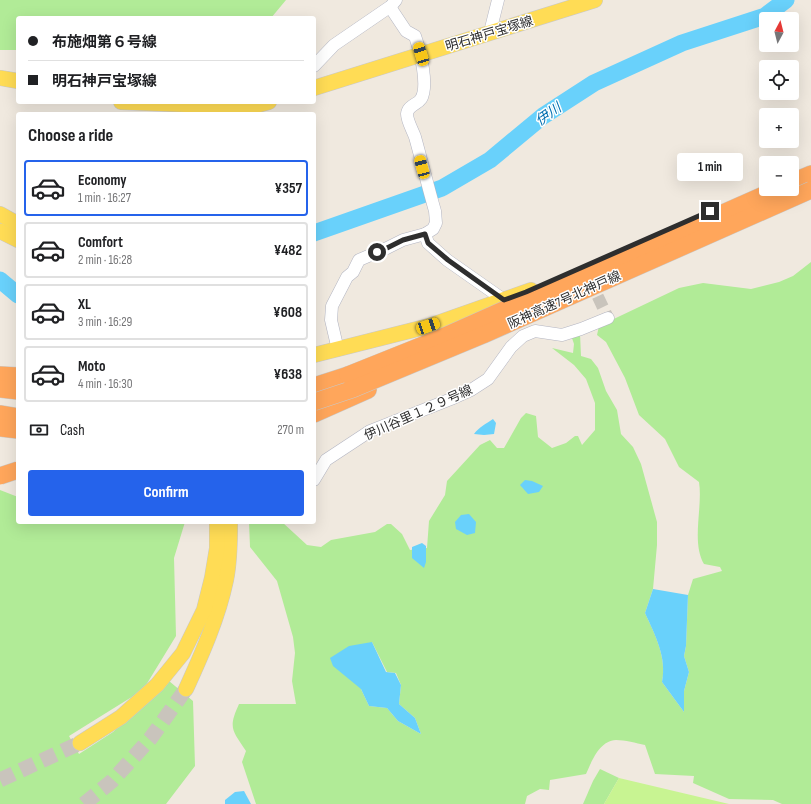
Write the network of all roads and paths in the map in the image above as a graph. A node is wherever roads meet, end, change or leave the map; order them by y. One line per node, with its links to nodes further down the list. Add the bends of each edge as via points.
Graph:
1 (498, 0): 5 (street)
2 (595, 0): 4 (main road, 明石神戸宝塚線)
3 (393, 4): 6 (street, via 406,31 415,36); 7 (street, via 334,45)
4 (568, 4): 5 (main road, 明石神戸宝塚線)
5 (490, 32): 6 (main road, 明石神戸宝塚線)
6 (421, 54): 10 (main road, 明石神戸宝塚線); 23 (street, via 423,94 420,101 410,107 407,114 435,211 436,223 433,229)
7 (316, 64)
8 (0, 78): 9 (main road)
9 (16, 81)
10 (316, 87)
11 (173, 104): 12 (main road, via 250,107)
12 (261, 104)
13 (811, 167): 14 (main road)
14 (799, 172)
15 (811, 174): 16 (highway)
16 (799, 179)
17 (759, 189): 25 (main road)
18 (811, 190): 27 (highway, 阪神高速7号北神戸線, bridge)
19 (761, 196): 31 (highway, 阪神高速7号北神戸線, bridge, via 457,330)
20 (0, 214): 21 (main road)
21 (16, 223)
22 (0, 231): 24 (main road)
23 (425, 234): 25 (street, via 428,243 448,260); 28 (street, via 403,240 360,260 347,277 332,306 331,320)
24 (16, 239)
25 (504, 300): 28 (main road, via 428,326)
26 (608, 318): 41 (street, 伊川谷里１２９号線, via 562,335 534,331 523,336 510,347 488,378 471,390 370,431 326,460)
27 (483, 335): 37 (highway, 阪神高速7号北神戸線, bridge, via 360,386); 38 (highway, bridge, via 445,356)
28 (338, 350): 29 (main road)
29 (316, 355)
30 (0, 375): 32 (highway)
31 (348, 375): 33 (highway); 34 (highway, 阪神高速7号北神戸線)
32 (16, 376)
33 (316, 382)
34 (316, 385)
35 (0, 389): 36 (highway)
36 (16, 391)
37 (316, 401)
38 (316, 413)
39 (16, 471): 40 (highway, bridge)
40 (0, 475): 42 (highway)
41 (316, 477)
42 (16, 479)
43 (217, 524): 46 (main road, via 217,548 204,610 183,652 157,685 120,717)
44 (230, 524): 45 (main road, via 226,579 217,615)
45 (186, 689)
46 (80, 743)

